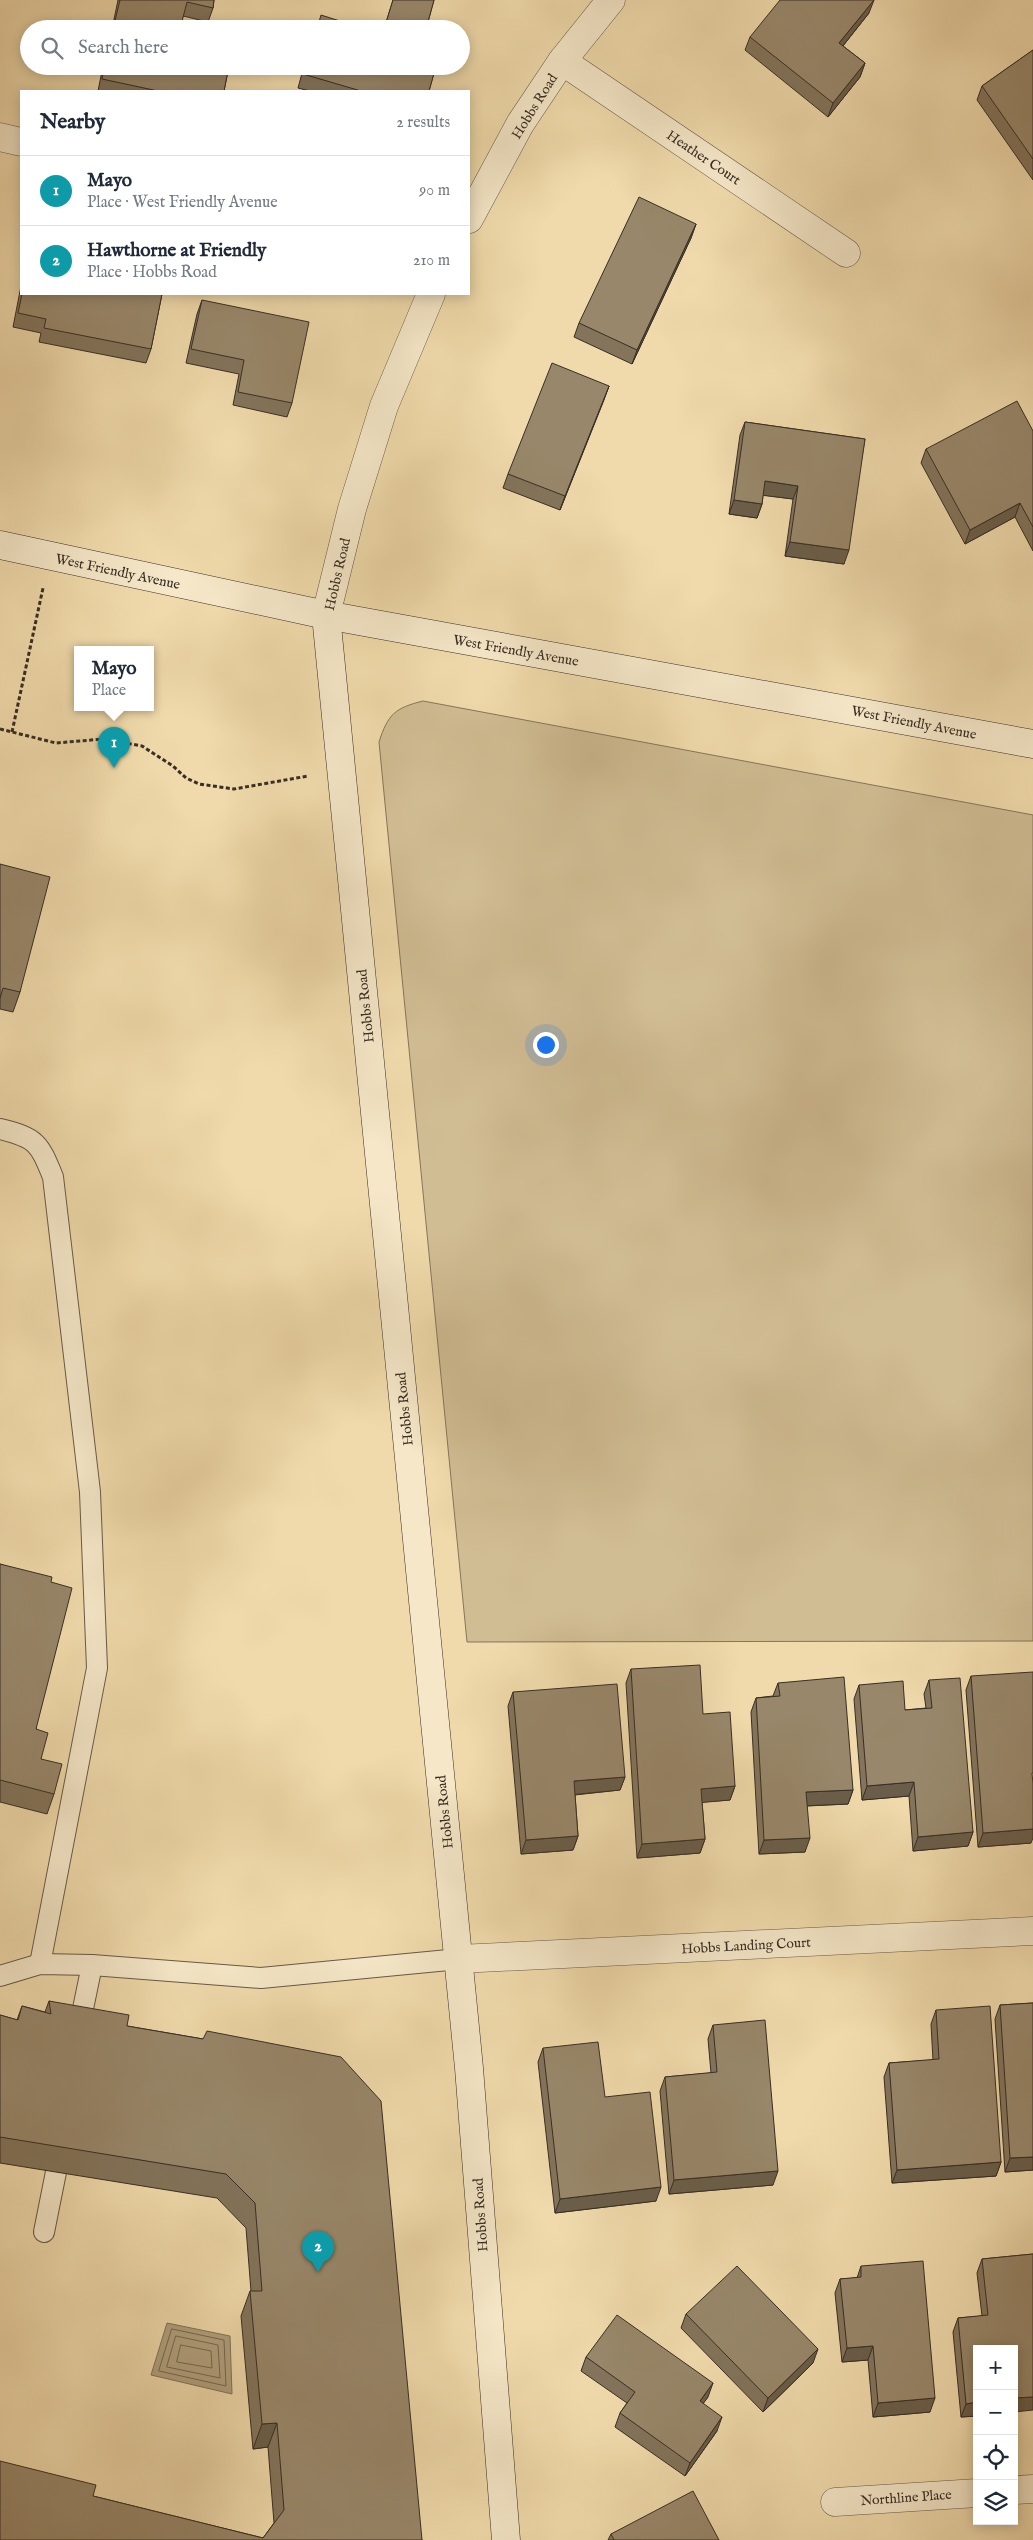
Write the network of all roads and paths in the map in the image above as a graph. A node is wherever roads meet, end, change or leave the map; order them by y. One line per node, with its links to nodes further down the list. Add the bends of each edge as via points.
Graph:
1 (611, 0): 2 (street, Hobbs Road)
2 (562, 61): 5 (street, Hobbs Road, via 520,124); 6 (street, Heather Court)
3 (0, 136): 4 (street)
4 (20, 142)
5 (470, 217)
6 (846, 253)
7 (431, 295): 10 (street, Hobbs Road, via 384,406 352,509)
8 (0, 545): 9 (street, West Friendly Avenue)
9 (50, 557): 10 (street, West Friendly Avenue); 12 (path)
10 (326, 616): 13 (street, West Friendly Avenue); 14 (street, Hobbs Road)
11 (0, 729): 12 (path)
12 (12, 732): 14 (path, via 56,743 103,739 142,746 186,778 199,784 234,789)
13 (1033, 744)
14 (342, 771): 17 (street, Hobbs Road)
15 (0, 1129): 18 (lane, via 27,1135 42,1150 53,1177 90,1492 97,1668)
16 (1033, 1931): 17 (street, Hobbs Landing Court)
17 (459, 1959): 19 (lane, via 261,1978); 28 (street, Hobbs Road)
18 (40, 1964): 19 (lane); 20 (lane)
19 (92, 1965): 21 (lane)
20 (0, 1976)
21 (78, 2033)
22 (56, 2172): 23 (lane)
23 (44, 2232)
24 (1033, 2489): 25 (street)
25 (1018, 2490)
26 (973, 2492): 27 (street, Northline Place)
27 (835, 2502)
28 (506, 2540)

